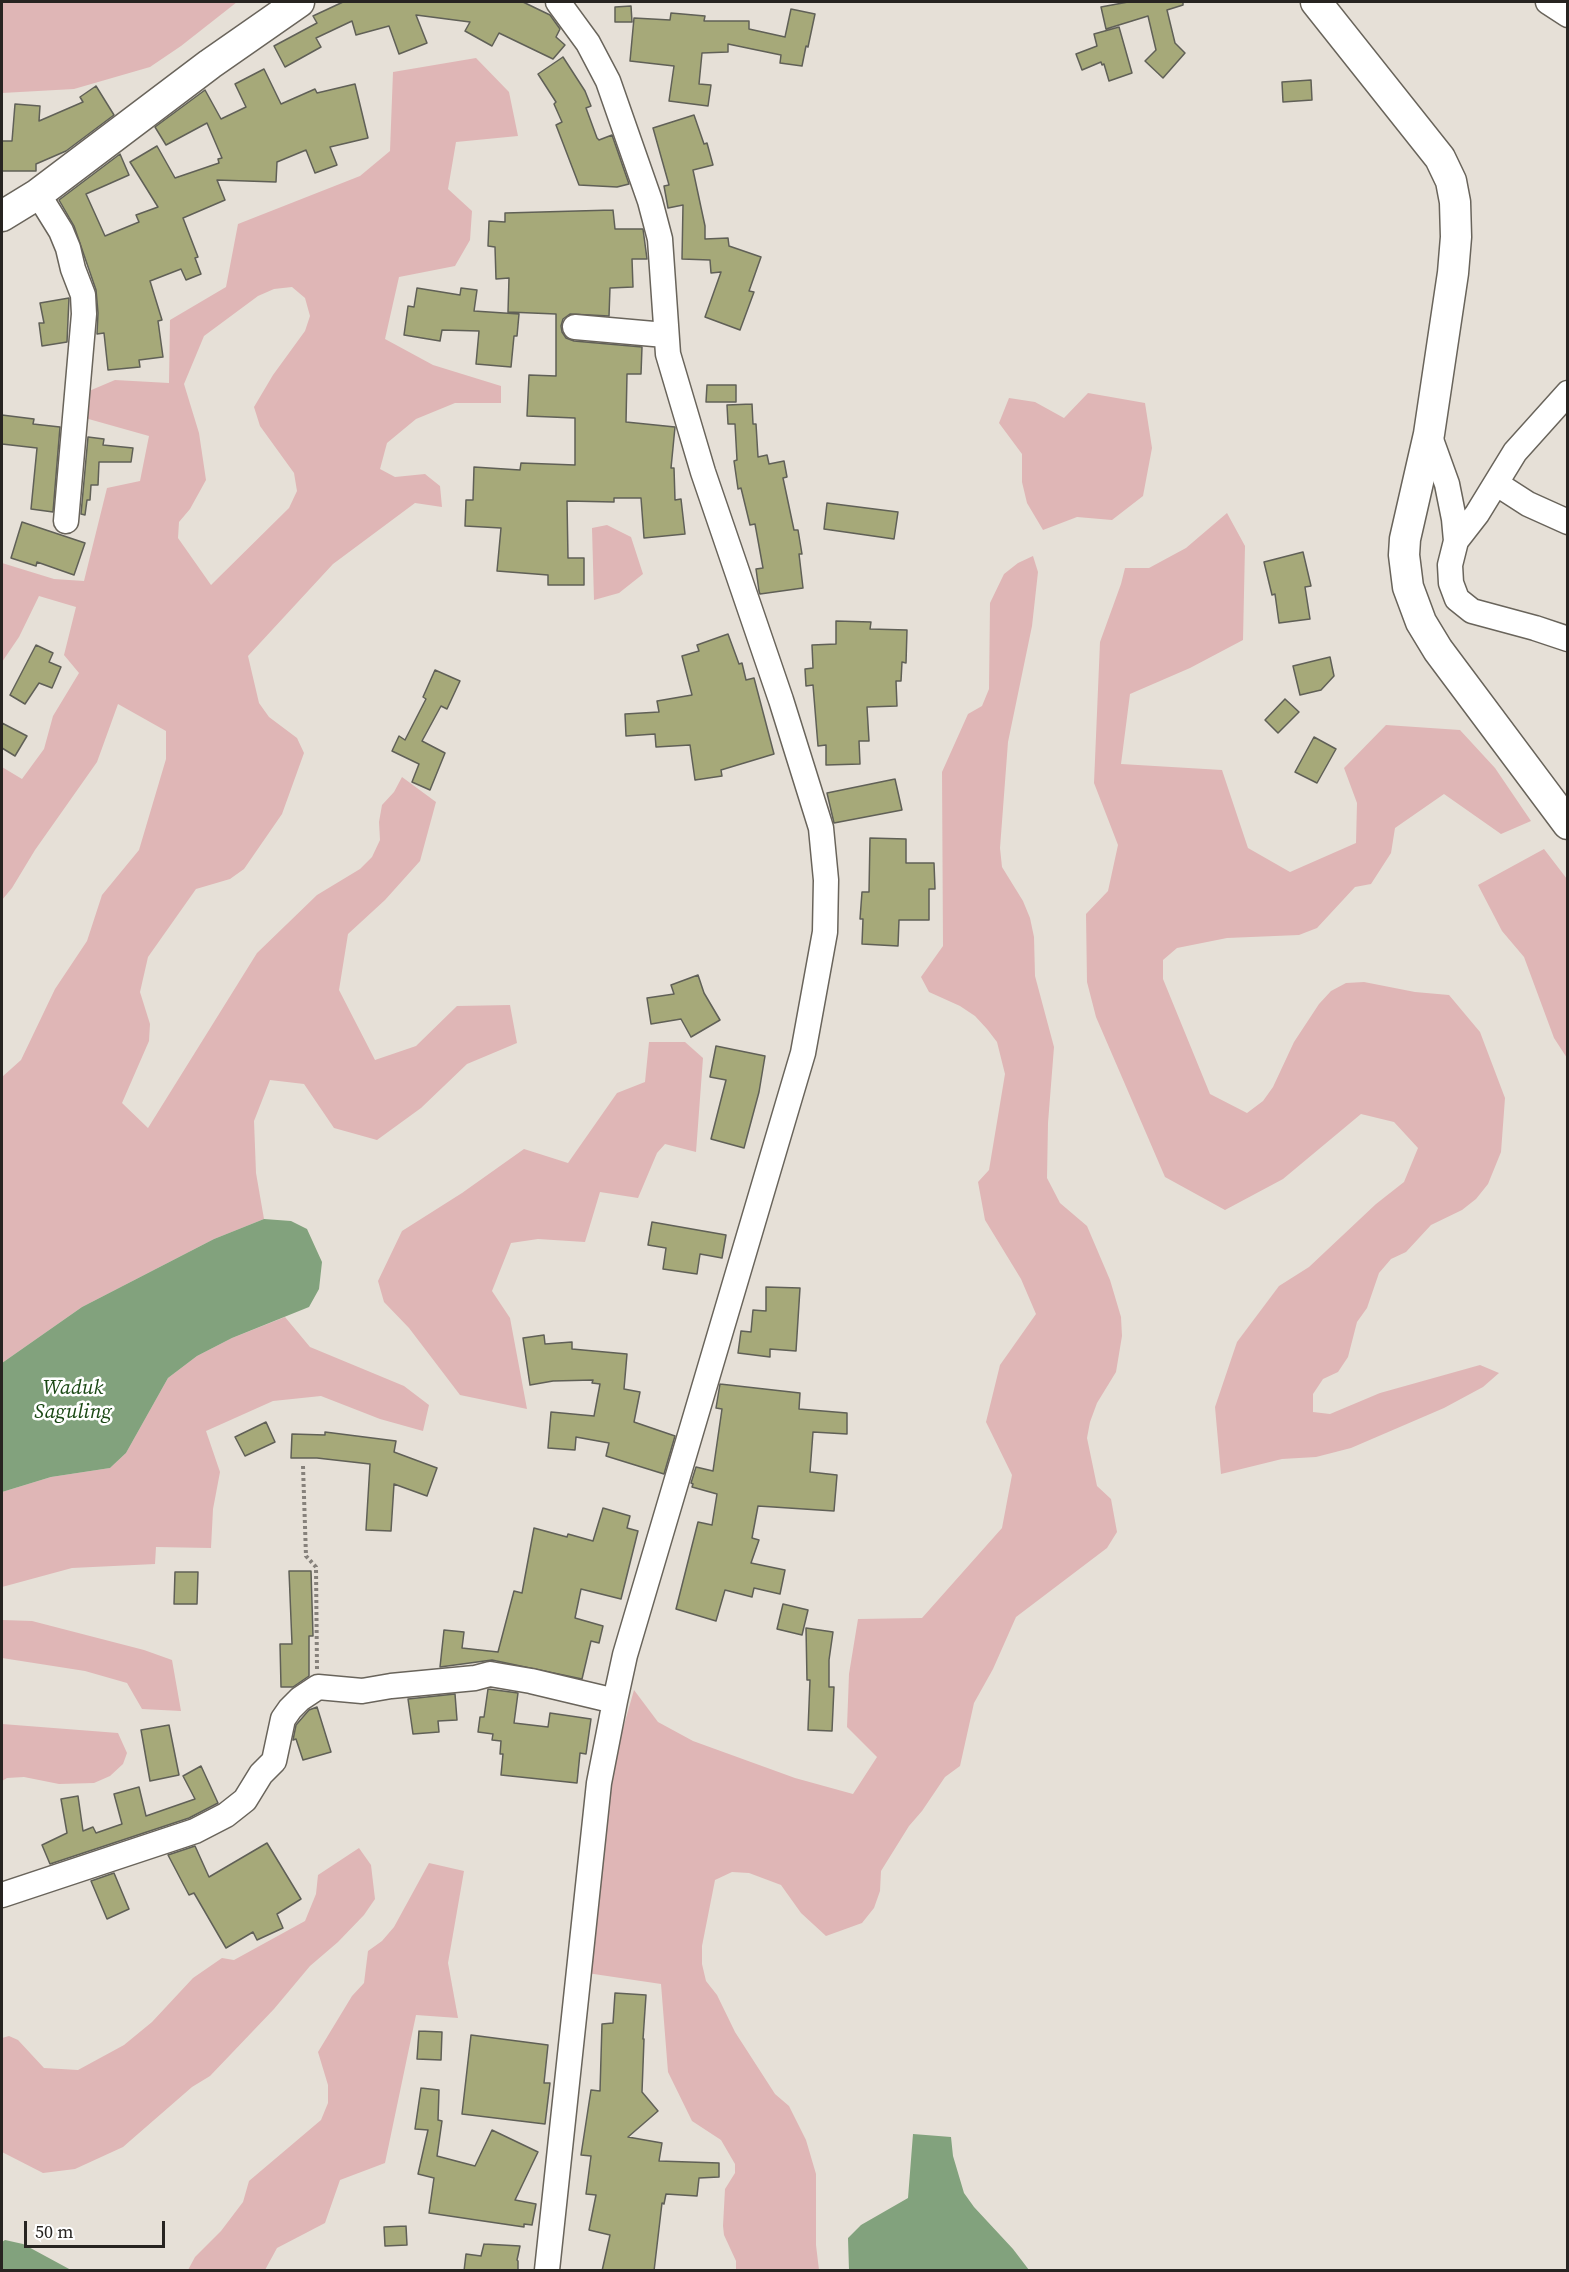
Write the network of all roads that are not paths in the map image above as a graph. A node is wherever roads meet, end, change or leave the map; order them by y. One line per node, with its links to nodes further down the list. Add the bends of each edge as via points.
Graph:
1 (299, 2): 6 (main road)
2 (558, 2): 9 (street, via 588,43 608,81 650,201 660,239)
3 (1316, 2): 11 (main road, via 1440,158 1451,181 1456,225 1454,273)
4 (1548, 2): 5 (street)
5 (1568, 15)
6 (38, 194): 7 (main road); 13 (street, via 65,239 83,295)
7 (2, 216)
8 (575, 327): 9 (street)
9 (665, 334): 18 (street, via 703,472 821,828 825,932 803,1053 625,1655)
10 (1568, 393): 12 (street, via 1515,452)
11 (1429, 434): 15 (street, via 1448,484); 17 (main road, via 1405,539 1405,571 1413,600 1438,650)
12 (1497, 484): 14 (street, via 1528,504); 15 (street)
13 (66, 521)
14 (1568, 522)
15 (1456, 541): 16 (street, via 1450,565 1451,583 1465,606 1482,615)
16 (1568, 639)
17 (1568, 824)
18 (615, 1701): 19 (street, via 490,1674 362,1691 318,1687 290,1709 283,1719 274,1761 245,1800 226,1815 195,1831); 20 (street, via 598,1783)
19 (2, 1896)
20 (546, 2271)

